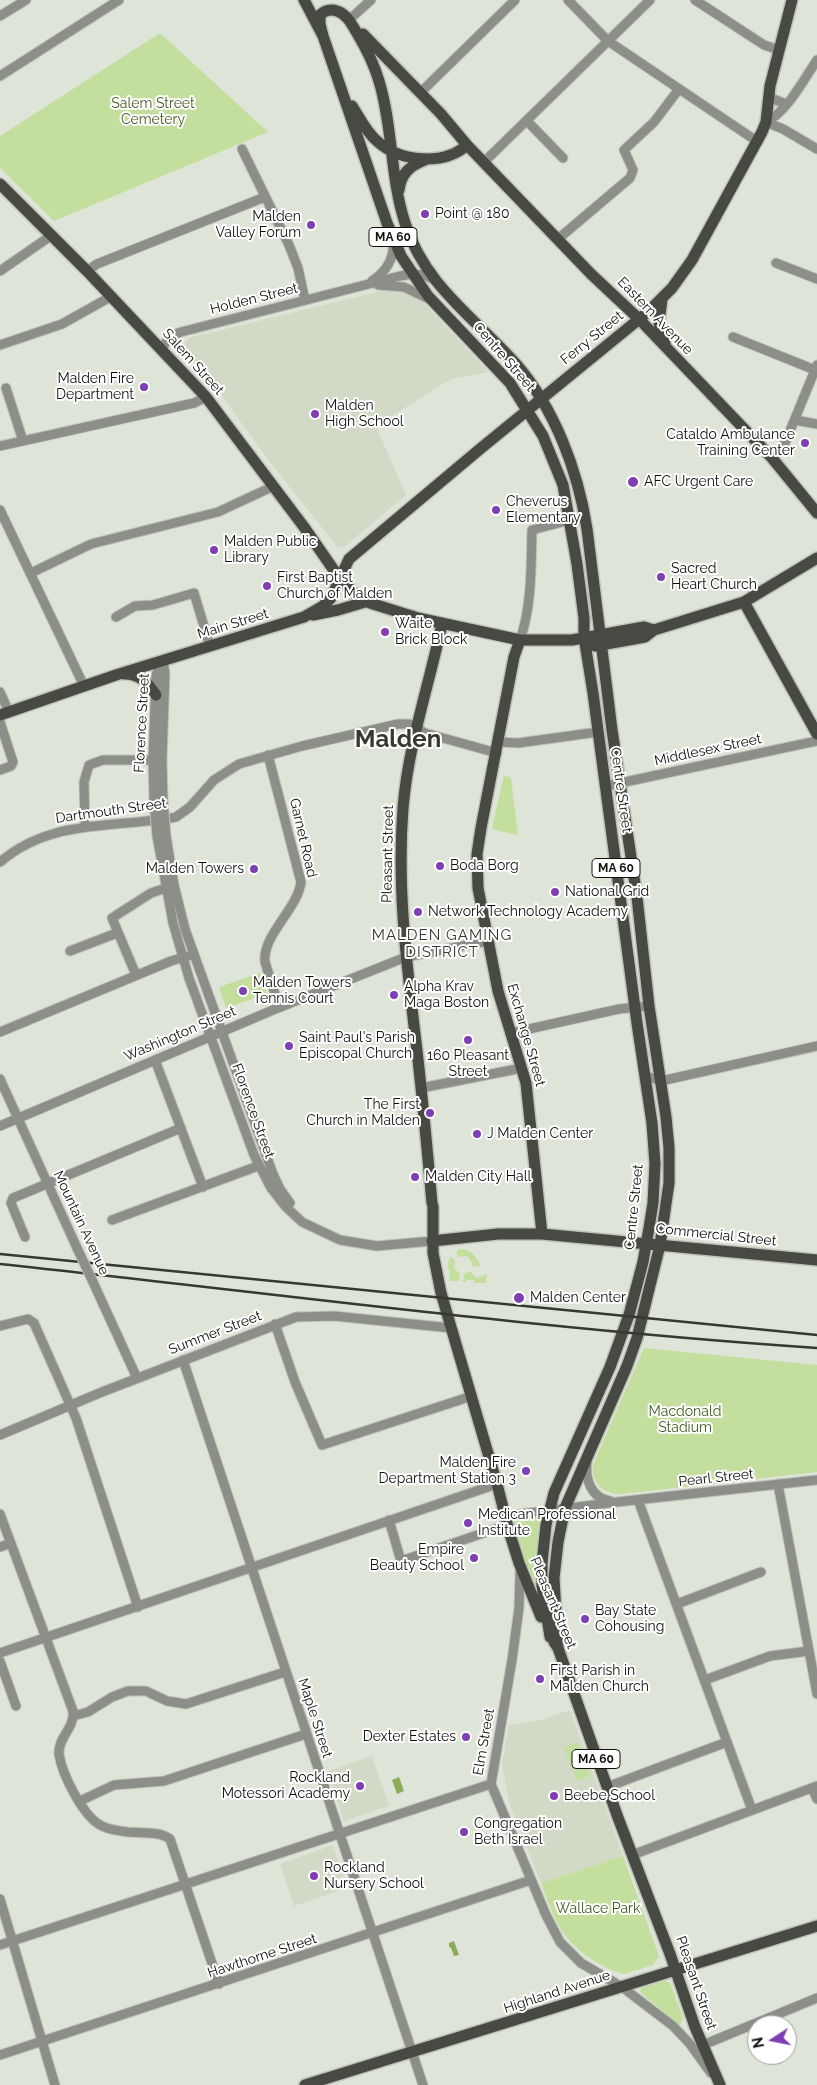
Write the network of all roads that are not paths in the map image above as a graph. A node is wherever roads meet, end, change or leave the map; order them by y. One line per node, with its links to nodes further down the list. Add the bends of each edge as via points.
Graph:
1 (26, 0): 11 (street)
2 (119, 0): 17 (street)
3 (304, 0): 13 (main road, Centre Street / MA 60)
4 (331, 0): 12 (main road, Eastern Avenue / MA 60)
5 (371, 0): 12 (street)
6 (515, 0): 20 (street)
7 (568, 0): 14 (street)
8 (650, 0): 14 (street)
9 (695, 0): 15 (street, via 764,45)
10 (792, 0): 15 (main road, Ferry Street)
11 (0, 16)
12 (349, 20): 13 (main road, via 338,11 324,12 320,15); 20 (main road, Eastern Avenue); 29 (main road, Centre Street / MA 60, via 379,81)
13 (323, 36): 19 (main road, Centre Street / MA 60)
14 (608, 41): 18 (street); 23 (street)
15 (779, 50): 21 (main road, Ferry Street)
16 (817, 60): 22 (street)
17 (0, 76)
18 (679, 89): 25 (street); 38 (street, via 654,122 624,150 633,170 630,178)
19 (343, 91): 29 (main road, via 369,132); 36 (main road, Centre Street / MA 60)
20 (420, 92): 26 (main road, Eastern Avenue)
21 (768, 98): 22 (street); 24 (main road, Ferry Street)
22 (786, 104): 24 (street)
23 (527, 121): 30 (street); 32 (street)
24 (766, 122): 25 (main road, Ferry Street); 28 (street)
25 (758, 142): 47 (main road, Ferry Street, via 692,260)
26 (467, 145): 31 (main road, via 456,153); 32 (main road, Eastern Avenue)
27 (242, 149): 34 (street)
28 (817, 149)
29 (391, 150): 31 (main road); 35 (main road, Centre Street / MA 60)
30 (562, 158)
31 (425, 160): 35 (main road, via 405,172)
32 (484, 162): 38 (main road, Eastern Avenue)
33 (2, 191): 37 (main road, Salem Street)
34 (266, 197): 41 (street, via 97,264); 48 (street, via 292,251)
35 (397, 197): 44 (main road, Centre Street / MA 60, via 413,244)
36 (391, 232): 42 (main road, Centre Street / MA 60); 45 (street, via 393,251 390,262 379,276)
37 (52, 235): 40 (street); 41 (main road, Salem Street)
38 (558, 239): 50 (main road, Eastern Avenue)
39 (776, 264): 43 (street)
40 (0, 271)
41 (88, 271): 46 (main road, Salem Street)
42 (412, 274): 44 (street, via 426,276); 45 (street, Holden Street); 49 (main road, Centre Street / MA 60)
43 (817, 279)
44 (436, 282): 58 (main road, Centre Street / MA 60, via 515,363)
45 (360, 286): 48 (street, Holden Street); 49 (street, Holden Street, via 397,286 418,292)
46 (112, 296): 52 (street, via 62,324); 54 (main road, Salem Street)
47 (662, 299): 50 (main road, Ferry Street); 53 (main road, via 659,322)
48 (305, 300): 54 (street, Holden Street, via 181,332 169,337)
49 (433, 301): 59 (main road, Centre Street / MA 60, via 505,376)
50 (639, 319): 53 (main road, Eastern Avenue); 58 (main road, Ferry Street)
51 (733, 337): 55 (street)
52 (0, 345)
53 (666, 348): 64 (main road, Eastern Avenue)
54 (162, 349): 57 (main road, Salem Street)
55 (816, 367): 60 (street)
56 (6, 388): 62 (street)
57 (206, 397): 62 (street, via 194,404); 65 (main road, Salem Street)
58 (540, 399): 59 (main road, Ferry Street); 78 (main road, Centre Street / MA 60, via 564,446 581,497)
59 (528, 410): 68 (main road, Centre Street / MA 60, via 556,466); 71 (main road, Ferry Street, via 349,559)
60 (795, 420): 61 (street); 64 (street, via 783,447)
61 (817, 424)
62 (23, 440): 63 (street)
63 (0, 446)
64 (772, 458): 67 (main road, Eastern Avenue)
65 (274, 486): 70 (street, via 224,510 91,544); 71 (main road, Salem Street)
66 (0, 510): 70 (street)
67 (817, 513)
68 (570, 520): 77 (street, via 532,530 525,626); 79 (main road, Centre Street / MA 60)
69 (817, 558): 73 (main road)
70 (31, 573): 83 (street)
71 (340, 579): 72 (main road); 75 (main road, Main Street, via 330,600)
72 (366, 602): 75 (main road); 76 (main road)
73 (744, 602): 78 (main road, via 654,630 644,627); 90 (main road)
74 (116, 617): 80 (street, via 135,606 153,605 194,593)
75 (304, 617): 80 (main road, Main Street)
76 (442, 624): 77 (main road); 88 (main road, Pleasant Street)
77 (520, 640): 79 (main road); 92 (main road, Exchange Street)
78 (601, 640): 79 (main road); 96 (main road, Centre Street / MA 60)
79 (585, 642): 89 (main road, Centre Street / MA 60)
80 (210, 646): 81 (main road, Main Street)
81 (163, 661): 82 (main road, Main Street); 85 (street, Florence Street, via 157,671); 94 (street, Florence Street, via 165,673)
82 (116, 675): 83 (main road, Main Street); 85 (main road, via 136,676)
83 (84, 686): 86 (main road, Main Street)
84 (0, 692): 86 (street)
85 (156, 695): 94 (street, Florence Street)
86 (5, 713)
87 (0, 722): 95 (street, via 13,762)
88 (417, 729): 92 (street, via 425,734); 93 (street, Dartmouth Street, via 402,723); 106 (main road, Pleasant Street, via 405,794 402,838)
89 (598, 732): 92 (street); 97 (main road, Centre Street / MA 60)
90 (817, 734)
91 (817, 741): 96 (street, Middlesex Street)
92 (498, 747): 103 (main road, Exchange Street, via 476,854 478,888)
93 (268, 755): 98 (street, Dartmouth Street, via 223,773 176,817); 110 (street, Garnet Road, via 301,880 265,958)
94 (157, 760): 98 (street, via 103,760 89,765 84,782); 99 (street, Florence Street, bridge)
95 (0, 770)
96 (620, 784): 97 (street, Middlesex Street); 109 (main road, Centre Street / MA 60)
97 (606, 786): 111 (main road, Centre Street / MA 60)
98 (85, 827): 100 (street, Dartmouth Street, via 39,838)
99 (161, 836): 101 (street, Florence Street); 105 (street, Florence Street)
100 (0, 862)
101 (166, 888): 102 (street, via 112,917); 107 (street, Florence Street)
102 (117, 933): 104 (street); 108 (street)
103 (488, 941): 106 (street, Washington Street); 114 (main road, Exchange Street)
104 (70, 951)
105 (194, 956): 107 (street); 112 (street, Florence Street)
106 (406, 957): 110 (street, Washington Street); 122 (main road, Pleasant Street)
107 (183, 958): 108 (street); 115 (street, Florence Street)
108 (136, 975): 113 (street)
109 (649, 1006): 111 (street); 121 (main road, Centre Street / MA 60)
110 (279, 1007): 112 (street, Washington Street)
111 (636, 1007): 114 (street); 119 (main road, Centre Street / MA 60)
112 (221, 1031): 115 (street, Washington Street); 126 (street, Florence Street)
113 (0, 1032)
114 (511, 1033): 118 (main road, Exchange Street)
115 (211, 1036): 117 (street, Washington Street); 127 (street, Florence Street)
116 (817, 1046): 121 (street)
117 (154, 1060): 123 (street, Washington Street); 125 (street)
118 (522, 1068): 122 (street); 133 (main road, Exchange Street, via 528,1096)
119 (646, 1076): 121 (street); 136 (main road, Centre Street / MA 60, via 655,1164)
120 (0, 1079): 123 (street, Mountain Avenue)
121 (662, 1082): 137 (main road, Centre Street / MA 60, via 669,1168 668,1200)
122 (421, 1088): 135 (main road, Pleasant Street, via 433,1205)
123 (18, 1118): 124 (street, Washington Street); 129 (street, Mountain Avenue)
124 (0, 1126)
125 (181, 1128): 129 (street); 130 (street)
126 (260, 1134): 127 (street); 132 (street, Florence Street, via 280,1190)
127 (248, 1139): 128 (street, Florence Street)
128 (258, 1166): 130 (street); 132 (street, Florence Street, via 286,1207 302,1222)
129 (48, 1184): 134 (street, via 11,1200); 143 (street, Mountain Avenue, bridge)
130 (203, 1187): 131 (street)
131 (112, 1220)
132 (317, 1229): 135 (street, Florence Street, via 340,1240 364,1245)
133 (542, 1234): 135 (main road, Commercial Street); 136 (main road, Commercial Street)
134 (25, 1237)
135 (432, 1241): 141 (main road, Pleasant Street)
136 (646, 1244): 137 (main road, Commercial Street); 154 (main road, Centre Street / MA 60, via 620,1340 561,1475)
137 (660, 1245): 138 (main road, Commercial Street); 147 (main road, Centre Street / MA 60, via 633,1352)
138 (817, 1260)
139 (275, 1324): 141 (street, Summer Street, via 315,1315); 142 (street, Summer Street); 144 (street, via 322,1446)
140 (0, 1326): 145 (street, via 28,1319 33,1321)
141 (452, 1331): 144 (main road, Pleasant Street)
142 (183, 1360): 143 (street, Summer Street); 161 (street, Maple Street)
143 (138, 1378): 145 (street, Summer Street)
144 (472, 1396): 149 (main road, Pleasant Street)
145 (70, 1405): 146 (street, Summer Street); 164 (street)
146 (0, 1435)
147 (588, 1454): 152 (street, Pearl Street, via 586,1473 591,1488 601,1499); 153 (main road, Centre Street / MA 60)
148 (817, 1480): 150 (street, Pearl Street)
149 (497, 1484): 156 (street); 157 (main road, Pleasant Street)
150 (778, 1484): 151 (street, Pearl Street); 168 (street)
151 (638, 1500): 152 (street, Pearl Street); 163 (street)
152 (617, 1502): 153 (street, Pearl Street)
153 (565, 1508): 154 (street, Pearl Street); 167 (main road, Centre Street / MA 60, via 554,1582)
154 (550, 1510): 157 (street, Pearl Street); 165 (main road, Centre Street / MA 60, via 542,1570)
155 (0, 1514): 158 (street)
156 (389, 1520): 157 (street, Pearl Street, via 401,1560); 161 (street)
157 (506, 1521): 160 (main road, Pleasant Street)
158 (11, 1543): 159 (street); 166 (street)
159 (0, 1547)
160 (519, 1563): 165 (main road, Pleasant Street); 178 (street, Elm Street, via 519,1608)
161 (251, 1567): 164 (street); 171 (street, Maple Street)
162 (761, 1572): 163 (street)
163 (676, 1604): 172 (street)
164 (138, 1606): 166 (street)
165 (550, 1637): 167 (main road, Pleasant Street / MA 60)
166 (46, 1638): 169 (street); 175 (street)
167 (558, 1648): 179 (main road, Pleasant Street / MA 60)
168 (809, 1651): 172 (street, via 770,1656); 173 (street)
169 (0, 1653)
170 (0, 1661): 174 (street)
171 (285, 1672): 175 (street, via 186,1704 146,1692 128,1691 88,1712); 176 (street, Maple Street)
172 (705, 1680): 177 (street)
173 (817, 1694)
174 (16, 1706)
175 (73, 1716): 182 (street, via 59,1754 66,1776)
176 (306, 1734): 182 (street, via 163,1782 114,1785); 184 (street, Maple Street)
177 (727, 1742): 179 (street); 183 (street)
178 (490, 1784): 184 (street); 186 (street, Elm Street)
179 (611, 1785): 185 (main road, Pleasant Street / MA 60)
180 (814, 1787): 181 (street); 183 (street)
181 (817, 1799)
182 (80, 1801): 187 (street, via 94,1820 104,1827 167,1836 172,1842)
183 (752, 1810): 185 (street)
184 (339, 1833): 187 (street); 190 (street, Maple Street)
185 (632, 1855): 193 (main road, Pleasant Street / MA 60)
186 (531, 1880): 190 (street, Hawthorne Street); 195 (street, Elm Street, via 549,1923 564,1947 581,1963)
187 (185, 1883): 191 (street); 194 (street)
188 (0, 1899): 191 (street)
189 (817, 1926): 193 (main road, Highland Avenue)
190 (372, 1934): 194 (street, Hawthorne Street); 199 (street, Maple Street)
191 (12, 1940): 192 (street); 197 (street)
192 (0, 1945)
193 (676, 1969): 195 (main road, Highland Avenue); 198 (main road, Pleasant Street / MA 60)
194 (219, 1984): 197 (street, Hawthorne Street)
195 (622, 1987): 199 (main road, Highland Avenue); 201 (street, Elm Street, via 673,2026)
196 (817, 1998): 198 (street)
197 (42, 2041): 200 (street, Hawthorne Street); 202 (street)
198 (703, 2046): 201 (main road, Pleasant Street / MA 60)
199 (412, 2053): 203 (main road, Highland Avenue); 204 (street, Maple Street)
200 (0, 2055)
201 (718, 2082)
202 (55, 2085)
203 (305, 2085)
204 (422, 2085)

